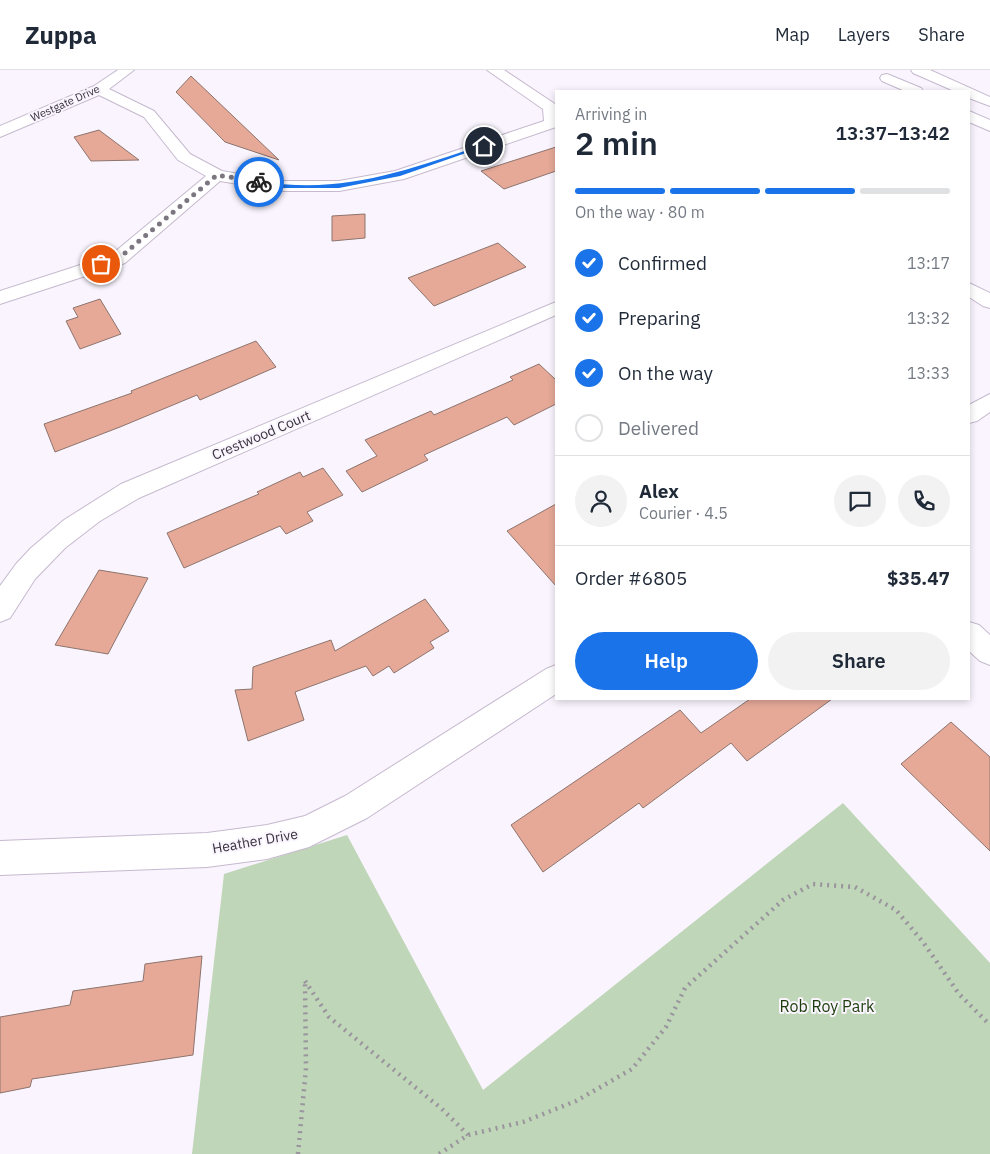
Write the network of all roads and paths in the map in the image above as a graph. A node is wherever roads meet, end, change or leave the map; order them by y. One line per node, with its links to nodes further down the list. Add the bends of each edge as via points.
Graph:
1 (127, 70): 5 (street, Westgate Drive)
2 (494, 70): 13 (street, via 550,107 552,123 398,175 339,186 281,186)
3 (918, 70): 7 (street)
4 (887, 78): 6 (street)
5 (99, 88): 12 (street, Westgate Drive); 13 (street, via 149,114 184,157)
6 (914, 90)
7 (963, 90)
8 (970, 93): 9 (street)
9 (990, 102)
10 (970, 116): 11 (street)
11 (990, 126)
12 (0, 131)
13 (217, 175): 15 (street, via 118,259)
14 (970, 290): 16 (street)
15 (0, 298)
16 (990, 302)
17 (555, 308): 20 (street, Crestwood Court, via 130,491 89,514 47,547 12,586)
18 (990, 402): 19 (street)
19 (970, 414)
20 (0, 610)
21 (970, 635): 22 (street)
22 (990, 652)
23 (555, 679): 24 (street, Heather Drive, via 356,807 309,831 267,842 207,850)
24 (0, 858)
25 (990, 1025): 26 (path, via 959,994 896,910 854,887 813,884 783,900 685,988 666,1026 632,1069 576,1101 523,1122)
26 (468, 1135): 27 (path, via 442,1109 329,1017 305,981 308,1025); 28 (path)
27 (298, 1154)
28 (439, 1154)

